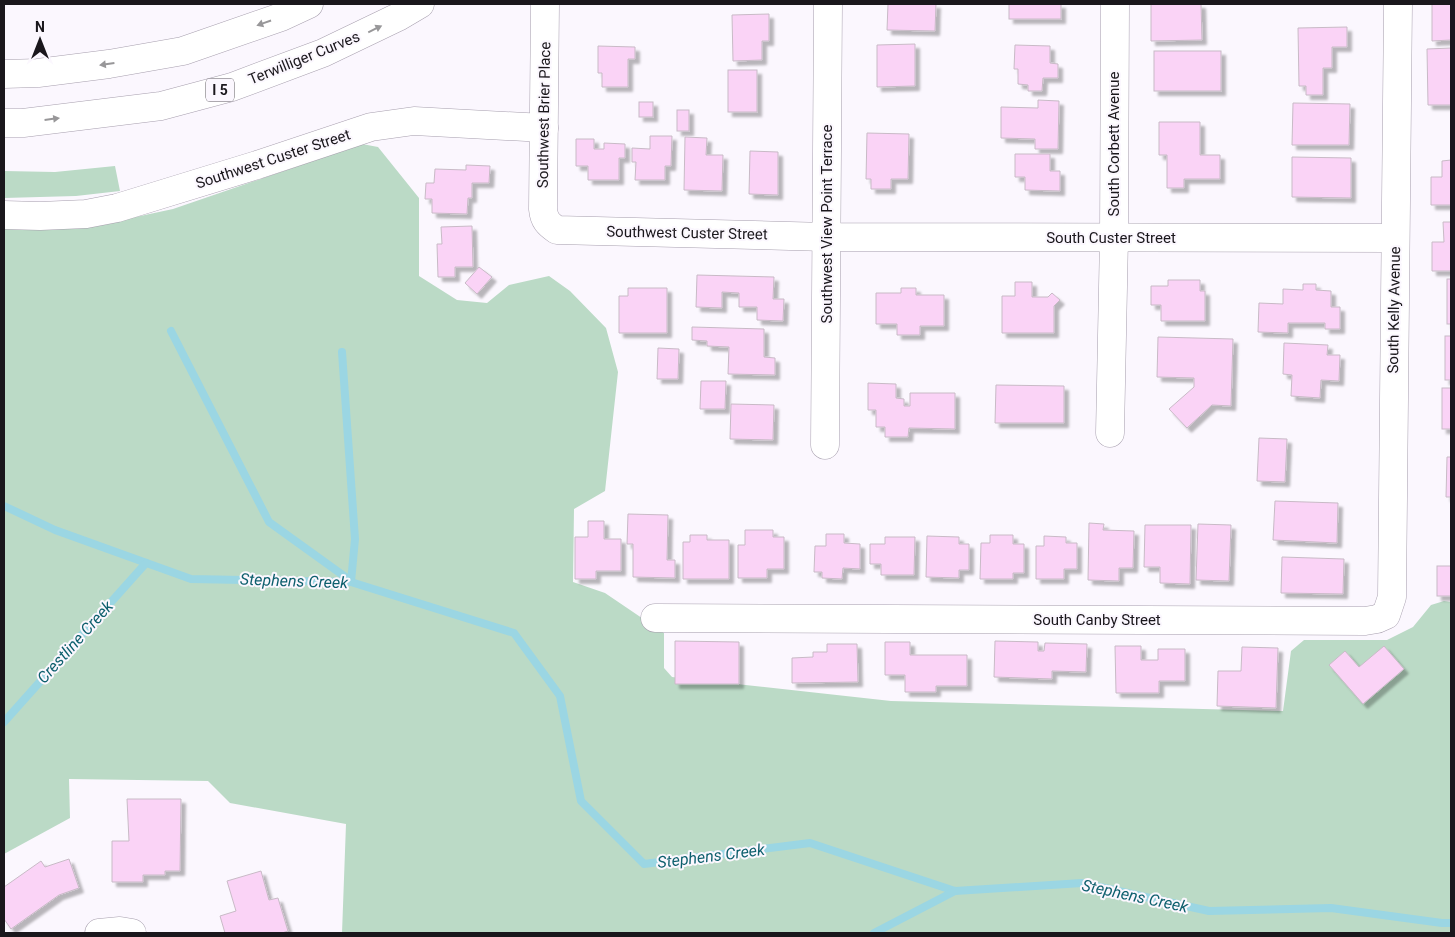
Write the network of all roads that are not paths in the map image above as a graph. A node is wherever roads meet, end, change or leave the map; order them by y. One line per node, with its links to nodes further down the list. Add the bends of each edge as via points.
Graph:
1 (309, 4): 7 (main road, one-way to 7, via 183,51 109,64)
2 (420, 4): 8 (main road, Terwilliger Curves / I 5, one-way to 2, via 161,106 232,86 324,53)
3 (828, 4): 12 (main road, Southwest View Point Terrace)
4 (1115, 4): 13 (main road, South Corbett Avenue)
5 (1398, 4): 14 (main road, South Kelly Avenue)
6 (545, 16): 9 (main road, Southwest Brier Place)
7 (4, 74)
8 (4, 123)
9 (544, 128): 10 (main road, Southwest Custer Street, via 414,121 389,123 117,208 86,214); 11 (main road, Southwest Brier Place, via 543,209 544,219)
10 (4, 215)
11 (549, 224): 12 (main road, Southwest Custer Street, via 557,230)
12 (826, 236): 13 (main road, South Custer Street); 16 (main road, Southwest View Point Terrace)
13 (1114, 238): 14 (main road, South Custer Street); 15 (main road, South Corbett Avenue)
14 (1395, 238): 17 (main road, South Kelly Avenue, via 1392,597)
15 (1110, 433)
16 (825, 445)
17 (1386, 615): 18 (main road, South Canby Street, via 1365,621)
18 (655, 618)
19 (99, 933): 20 (main road)
20 (132, 933)

